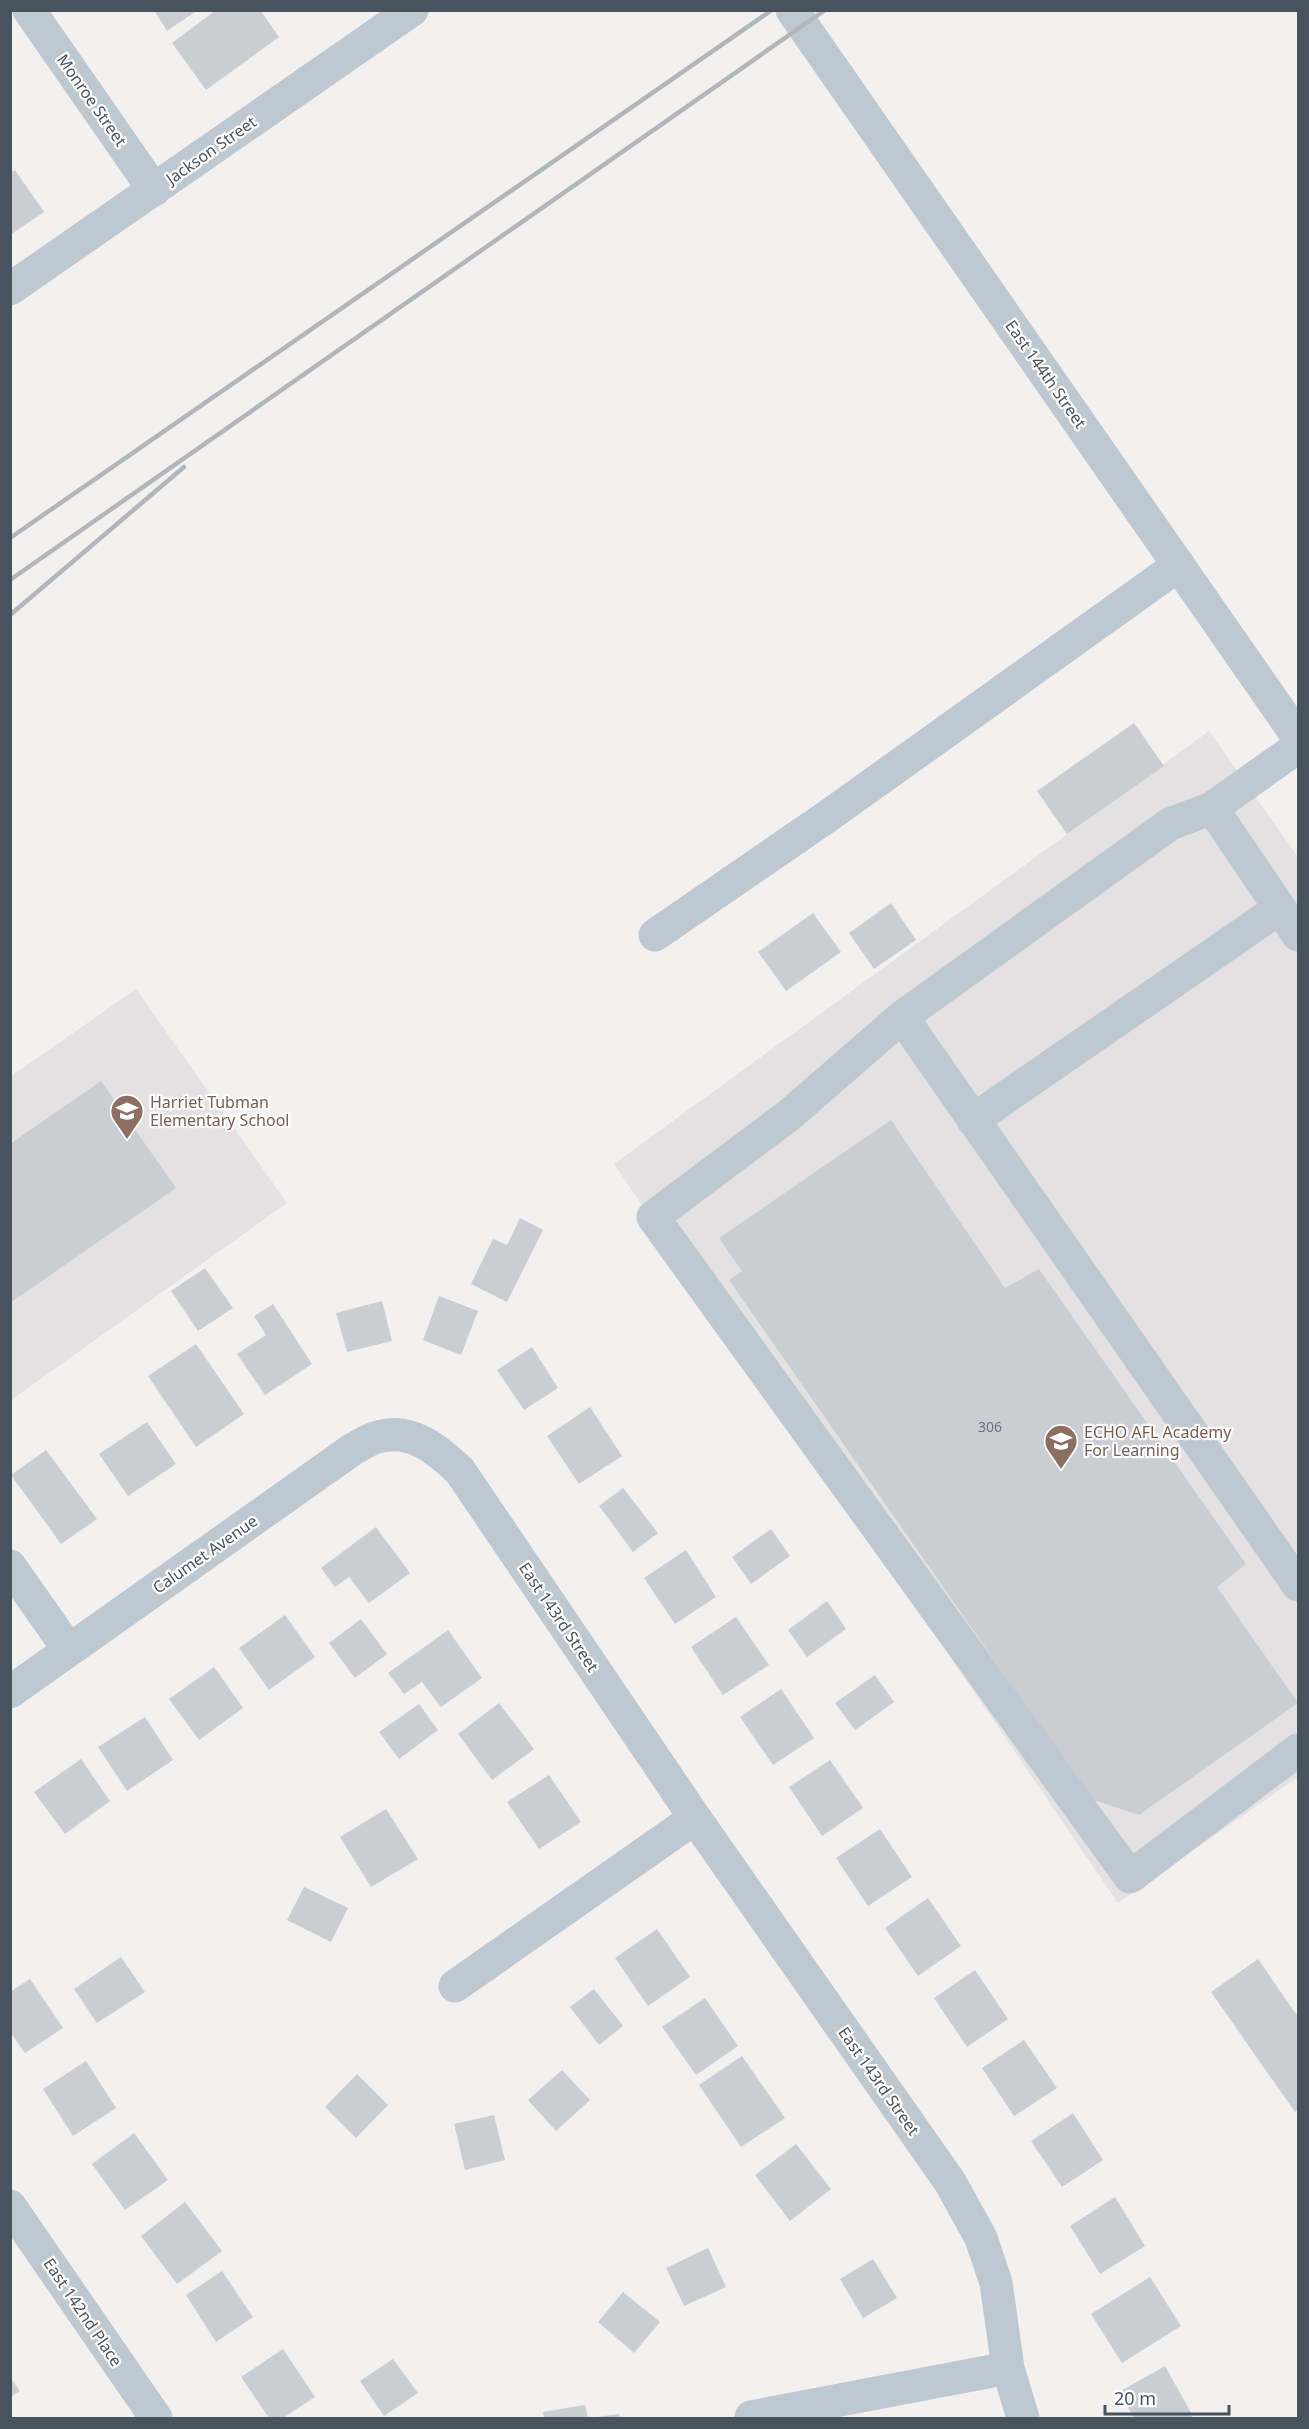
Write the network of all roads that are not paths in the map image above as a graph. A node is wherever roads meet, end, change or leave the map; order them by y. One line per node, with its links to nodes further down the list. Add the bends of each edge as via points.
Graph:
1 (29, 10): 4 (street, Monroe Street)
2 (412, 10): 4 (street, Jackson Street)
3 (792, 10): 6 (street, East 144th Street)
4 (154, 190): 5 (street, Jackson Street)
5 (10, 289)
6 (1179, 565): 7 (street, East 144th Street); 11 (street)
7 (1299, 737)
8 (1299, 747): 9 (street)
9 (1212, 808): 10 (street); 13 (street, via 1170,824)
10 (1280, 908): 12 (street); 14 (street)
11 (655, 935)
12 (1299, 935)
13 (902, 1017): 14 (street); 20 (street, via 788,1116 653,1217 1130,1877)
14 (973, 1119): 17 (street)
15 (406, 1435): 18 (street, Calumet Avenue, via 378,1436 353,1449); 21 (street, East 143rd Street, via 436,1449 460,1471)
16 (10, 1566): 18 (street)
17 (1299, 1586)
18 (69, 1650): 19 (street, Calumet Avenue)
19 (10, 1692)
20 (1299, 1750)
21 (695, 1818): 22 (street); 24 (street, East 143rd Street, via 950,2182 981,2238 996,2283)
22 (455, 1986)
23 (10, 2206): 26 (street, East 142nd Place)
24 (1008, 2368): 25 (street); 27 (street, East 143rd Street)
25 (751, 2417)
26 (156, 2418)
27 (1023, 2418)

